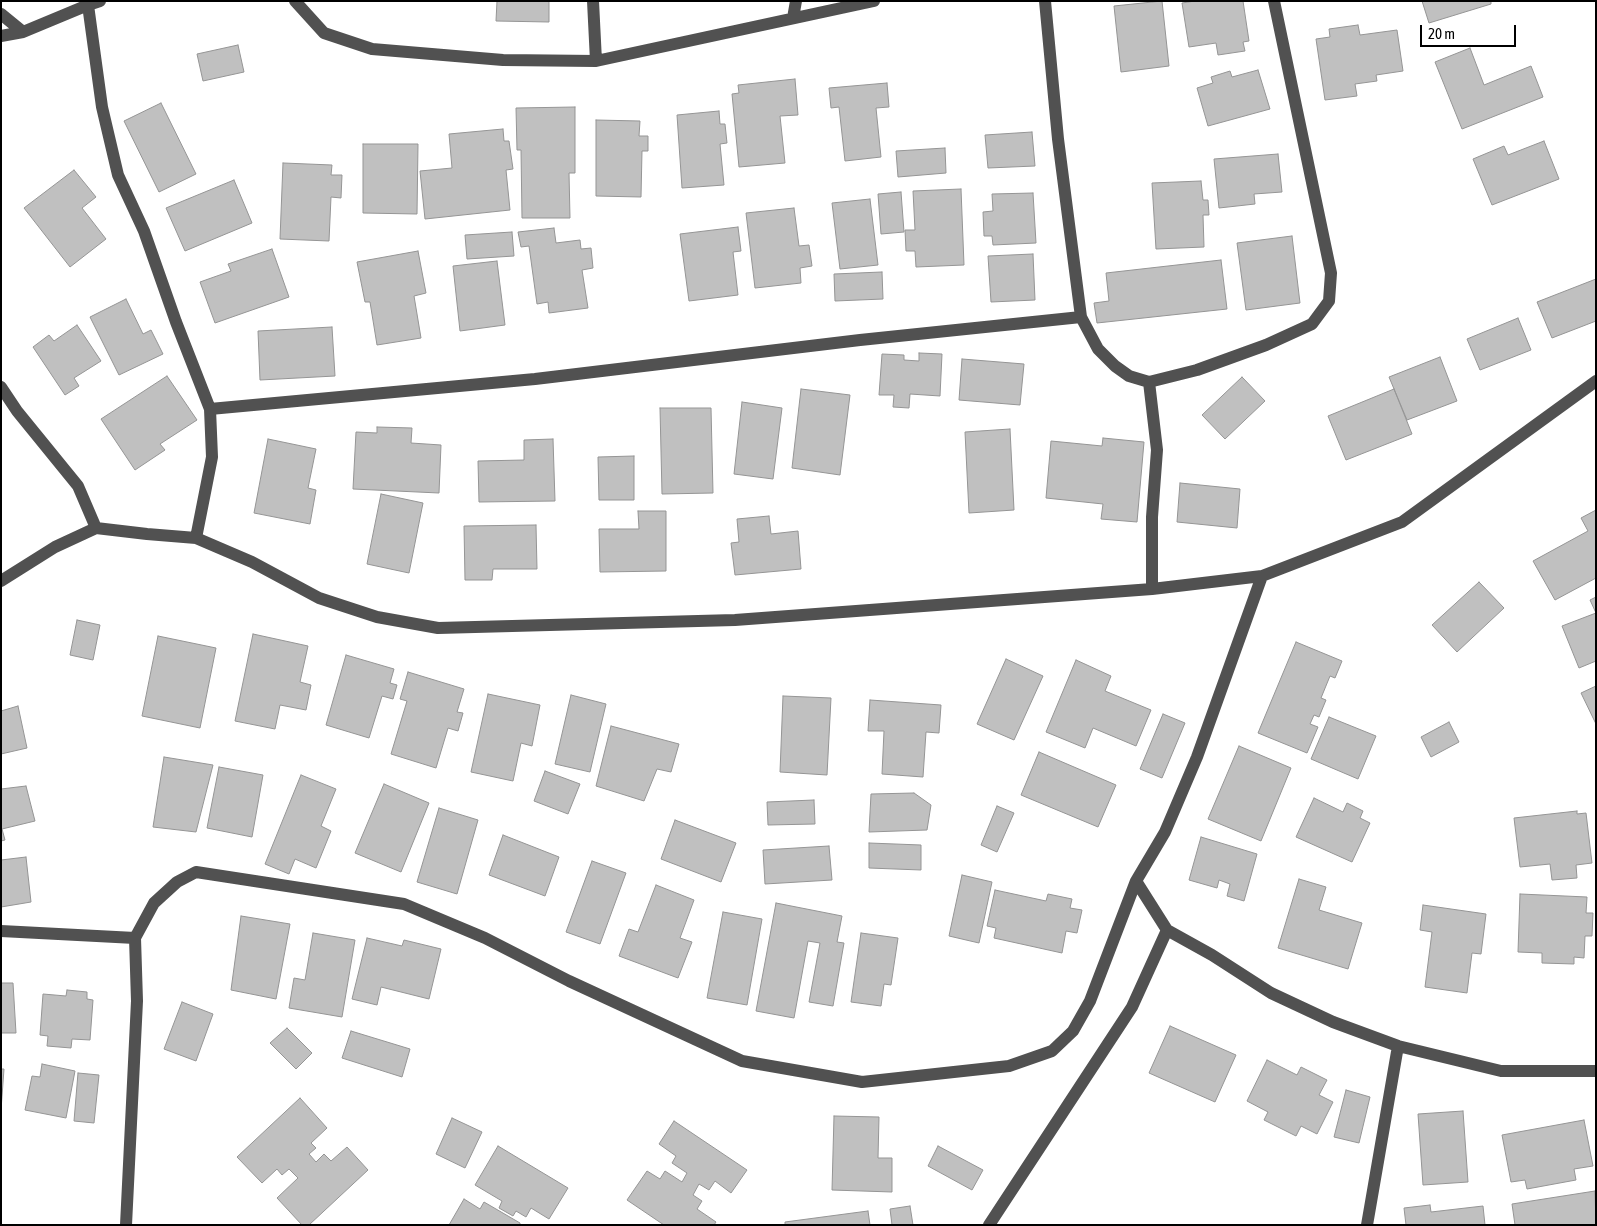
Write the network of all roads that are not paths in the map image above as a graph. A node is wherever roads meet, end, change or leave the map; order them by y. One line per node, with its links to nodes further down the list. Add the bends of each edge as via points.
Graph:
1 (295, 1): 12 (street, via 324,33 372,49 503,60)
2 (593, 1): 12 (street)
3 (796, 1): 9 (street)
4 (874, 1): 9 (street)
5 (1045, 1): 13 (street, via 1058,139)
6 (1274, 1): 15 (street, via 1331,272 1329,301 1312,324 1266,345 1197,370)
7 (94, 3): 10 (street); 17 (street, via 102,107 118,175 144,232)
8 (1, 14): 10 (street)
9 (793, 18): 12 (street)
10 (23, 32): 11 (street)
11 (1, 36)
12 (596, 61)
13 (1081, 317): 15 (street, via 1098,349 1115,366 1129,376); 17 (street, via 535,379)
14 (1596, 381): 20 (street, via 1402,522)
15 (1149, 382): 22 (street, via 1157,450 1152,518)
16 (1, 388): 18 (street, via 78,486)
17 (210, 409): 19 (street, via 212,457)
18 (96, 528): 19 (street); 21 (street, via 55,547)
19 (196, 538): 22 (street, via 252,562 318,598 377,616 438,628 735,620)
20 (1262, 576): 22 (street); 23 (street, via 1197,757 1165,832)
21 (1, 581)
22 (1152, 589)
23 (1136, 881): 24 (street); 26 (street, via 1090,1001 1073,1031 1052,1051 1009,1066 862,1082 742,1061 569,981 485,938 404,904 196,872 177,882 154,903)
24 (1167, 930): 27 (street, via 1271,993 1333,1022); 30 (street, via 1132,1007)
25 (1, 932): 26 (street)
26 (135, 938): 29 (street, via 137,1001)
27 (1398, 1046): 28 (street, via 1501,1071); 31 (street)
28 (1596, 1071)
29 (126, 1225)
30 (989, 1225)
31 (1367, 1225)

